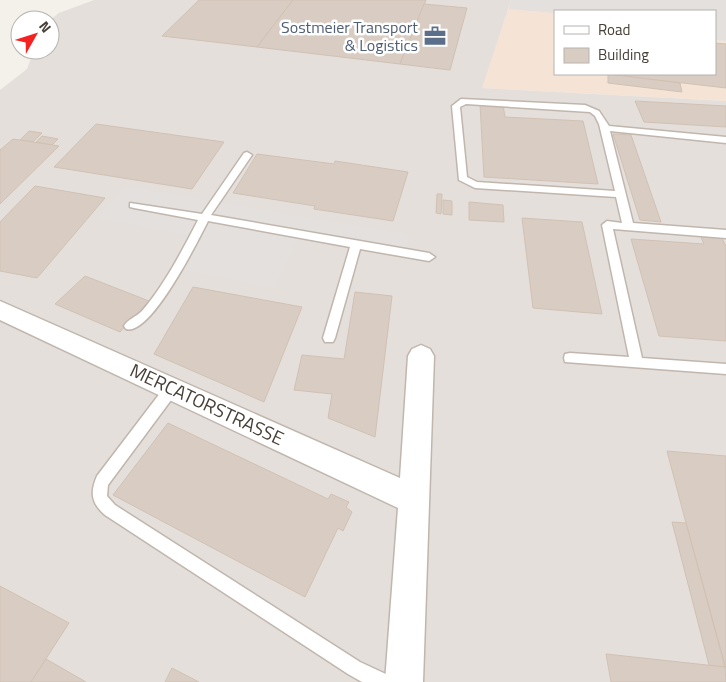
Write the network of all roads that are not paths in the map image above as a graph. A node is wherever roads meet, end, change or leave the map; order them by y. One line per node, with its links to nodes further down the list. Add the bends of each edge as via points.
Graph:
1 (605, 128): 2 (lane); 4 (lane); 4 (lane, via 602,117 586,108 464,101 456,106 462,178 476,185)
2 (726, 140)
3 (247, 155): 6 (lane)
4 (620, 194): 7 (lane)
5 (134, 205): 6 (lane)
6 (204, 217): 9 (lane); 12 (lane, via 181,264 145,315)
7 (628, 226): 8 (lane); 16 (lane, via 608,225)
8 (726, 234)
9 (356, 244): 10 (lane); 13 (lane)
10 (429, 257)
11 (0, 310): 18 (street, MERCATORSTRASSE)
12 (130, 326)
13 (329, 338)
14 (420, 356): 19 (street)
15 (570, 358): 16 (lane)
16 (637, 363): 17 (lane)
17 (726, 369)
18 (172, 388): 19 (street, MERCATORSTRASSE); 20 (lane, via 102,481 97,492 99,500 354,668)
19 (414, 500): 21 (street)
20 (381, 682)
21 (404, 682)

